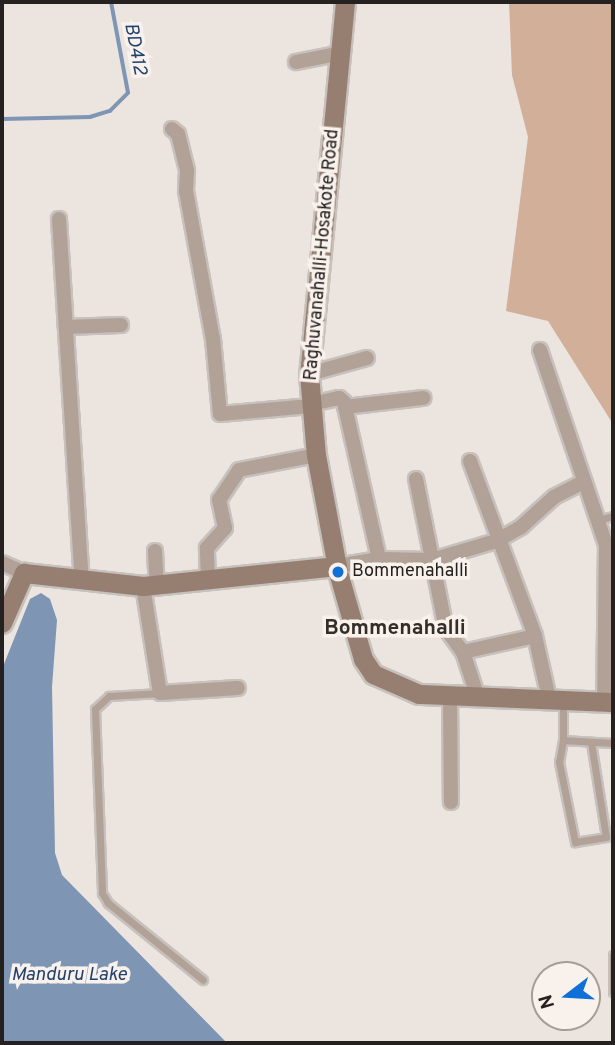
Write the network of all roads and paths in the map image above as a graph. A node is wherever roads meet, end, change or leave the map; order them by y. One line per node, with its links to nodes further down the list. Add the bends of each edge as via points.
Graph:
1 (345, 2): 2 (main road, Raghuvanahalli-Hosakote Road)
2 (342, 53): 3 (street); 10 (main road, Raghuvanahalli-Hosakote Road)
3 (296, 61)
4 (172, 129): 12 (street, via 178,134 187,171 186,191 213,339 220,414)
5 (59, 219): 7 (street)
6 (121, 325): 7 (street)
7 (66, 327): 28 (street)
8 (540, 350): 17 (street)
9 (367, 358): 10 (street)
10 (309, 374): 12 (main road, Raghuvanahalli-Hosakote Road)
11 (423, 397): 13 (street)
12 (311, 405): 13 (street, via 339,398); 14 (main road, Raghuvanahalli-Hosakote Road)
13 (345, 407): 22 (street)
14 (316, 455): 25 (main road, Raghuvanahalli-Hosakote Road); 27 (street, via 239,470 219,500 225,528 207,548)
15 (470, 461): 20 (street)
16 (416, 479): 23 (street)
17 (584, 482): 19 (street); 20 (street, via 554,496 520,527)
18 (613, 516): 19 (lane)
19 (597, 520): 38 (street, via 606,545)
20 (496, 541): 23 (street); 31 (street)
21 (155, 551): 29 (street)
22 (379, 559): 23 (street); 25 (street)
23 (432, 560): 32 (street, via 446,629)
24 (2, 563): 26 (street)
25 (337, 566): 27 (main road); 35 (main road, Raghuvanahalli-Hosakote Road, via 363,659 373,674 419,694)
26 (24, 573): 28 (main road); 30 (main road)
27 (208, 578): 29 (main road)
28 (82, 580): 29 (main road)
29 (150, 586): 34 (street)
30 (2, 622)
31 (535, 636): 32 (street); 37 (street)
32 (463, 652): 36 (street)
33 (238, 688): 34 (street)
34 (160, 693): 44 (lane, via 109,696 95,709 102,893 108,903)
35 (450, 697): 36 (main road, Raghuvanahalli-Hosakote Road); 42 (street)
36 (478, 698): 37 (main road, Raghuvanahalli-Hosakote Road)
37 (556, 699): 38 (main road, Raghuvanahalli-Hosakote Road); 39 (lane)
38 (608, 701)
39 (563, 740): 40 (lane); 40 (lane, via 559,762 575,842 606,837)
40 (591, 742): 41 (lane)
41 (613, 743)
42 (451, 802)
43 (613, 956): 45 (lane)
44 (204, 980)
45 (613, 992)

